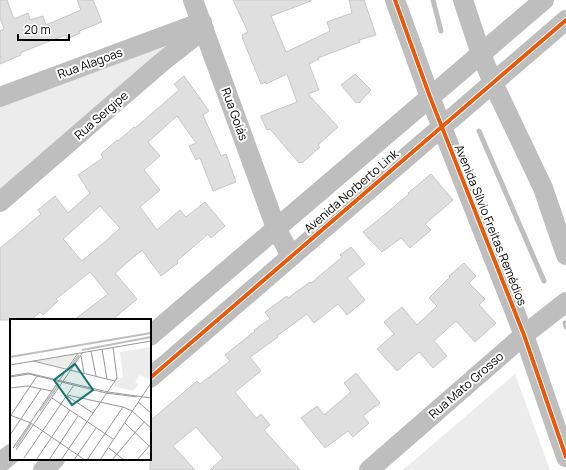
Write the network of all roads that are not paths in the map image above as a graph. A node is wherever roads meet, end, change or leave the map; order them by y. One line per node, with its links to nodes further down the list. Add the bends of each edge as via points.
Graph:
1 (193, 0): 6 (street, Rua Goiás)
2 (395, 0): 10 (street, Avenida Sílvio Freitas Remédios)
3 (463, 0): 7 (street)
4 (544, 0): 7 (street, Avenida Norberto Link)
5 (566, 20): 8 (street, Avenida Norberto Link)
6 (203, 26): 9 (street, Rua Alagoas); 12 (street, Rua Sergipe); 13 (street, Rua Goiás)
7 (481, 54): 8 (street); 10 (street, Avenida Norberto Link)
8 (493, 83): 11 (street, Avenida Norberto Link); 14 (street, via 543,188)
9 (0, 96)
10 (430, 97): 11 (street, Avenida Sílvio Freitas Remédios); 13 (street, Avenida Norberto Link)
11 (442, 127): 15 (street, Avenida Norberto Link); 18 (street, Avenida Sílvio Freitas Remédios)
12 (0, 202)
13 (276, 228): 15 (street, Rua Goiás); 17 (street, Avenida Norberto Link)
14 (566, 254)
15 (291, 256): 19 (street, Avenida Norberto Link)
16 (566, 302): 18 (street, Rua Mato Grosso)
17 (151, 335)
18 (524, 335): 21 (street, Avenida Sílvio Freitas Remédios); 25 (street, Rua Mato Grosso)
19 (151, 377)
20 (10, 455): 23 (street)
21 (566, 457)
22 (54, 460): 24 (street)
23 (0, 463)
24 (43, 470)
25 (369, 470)

